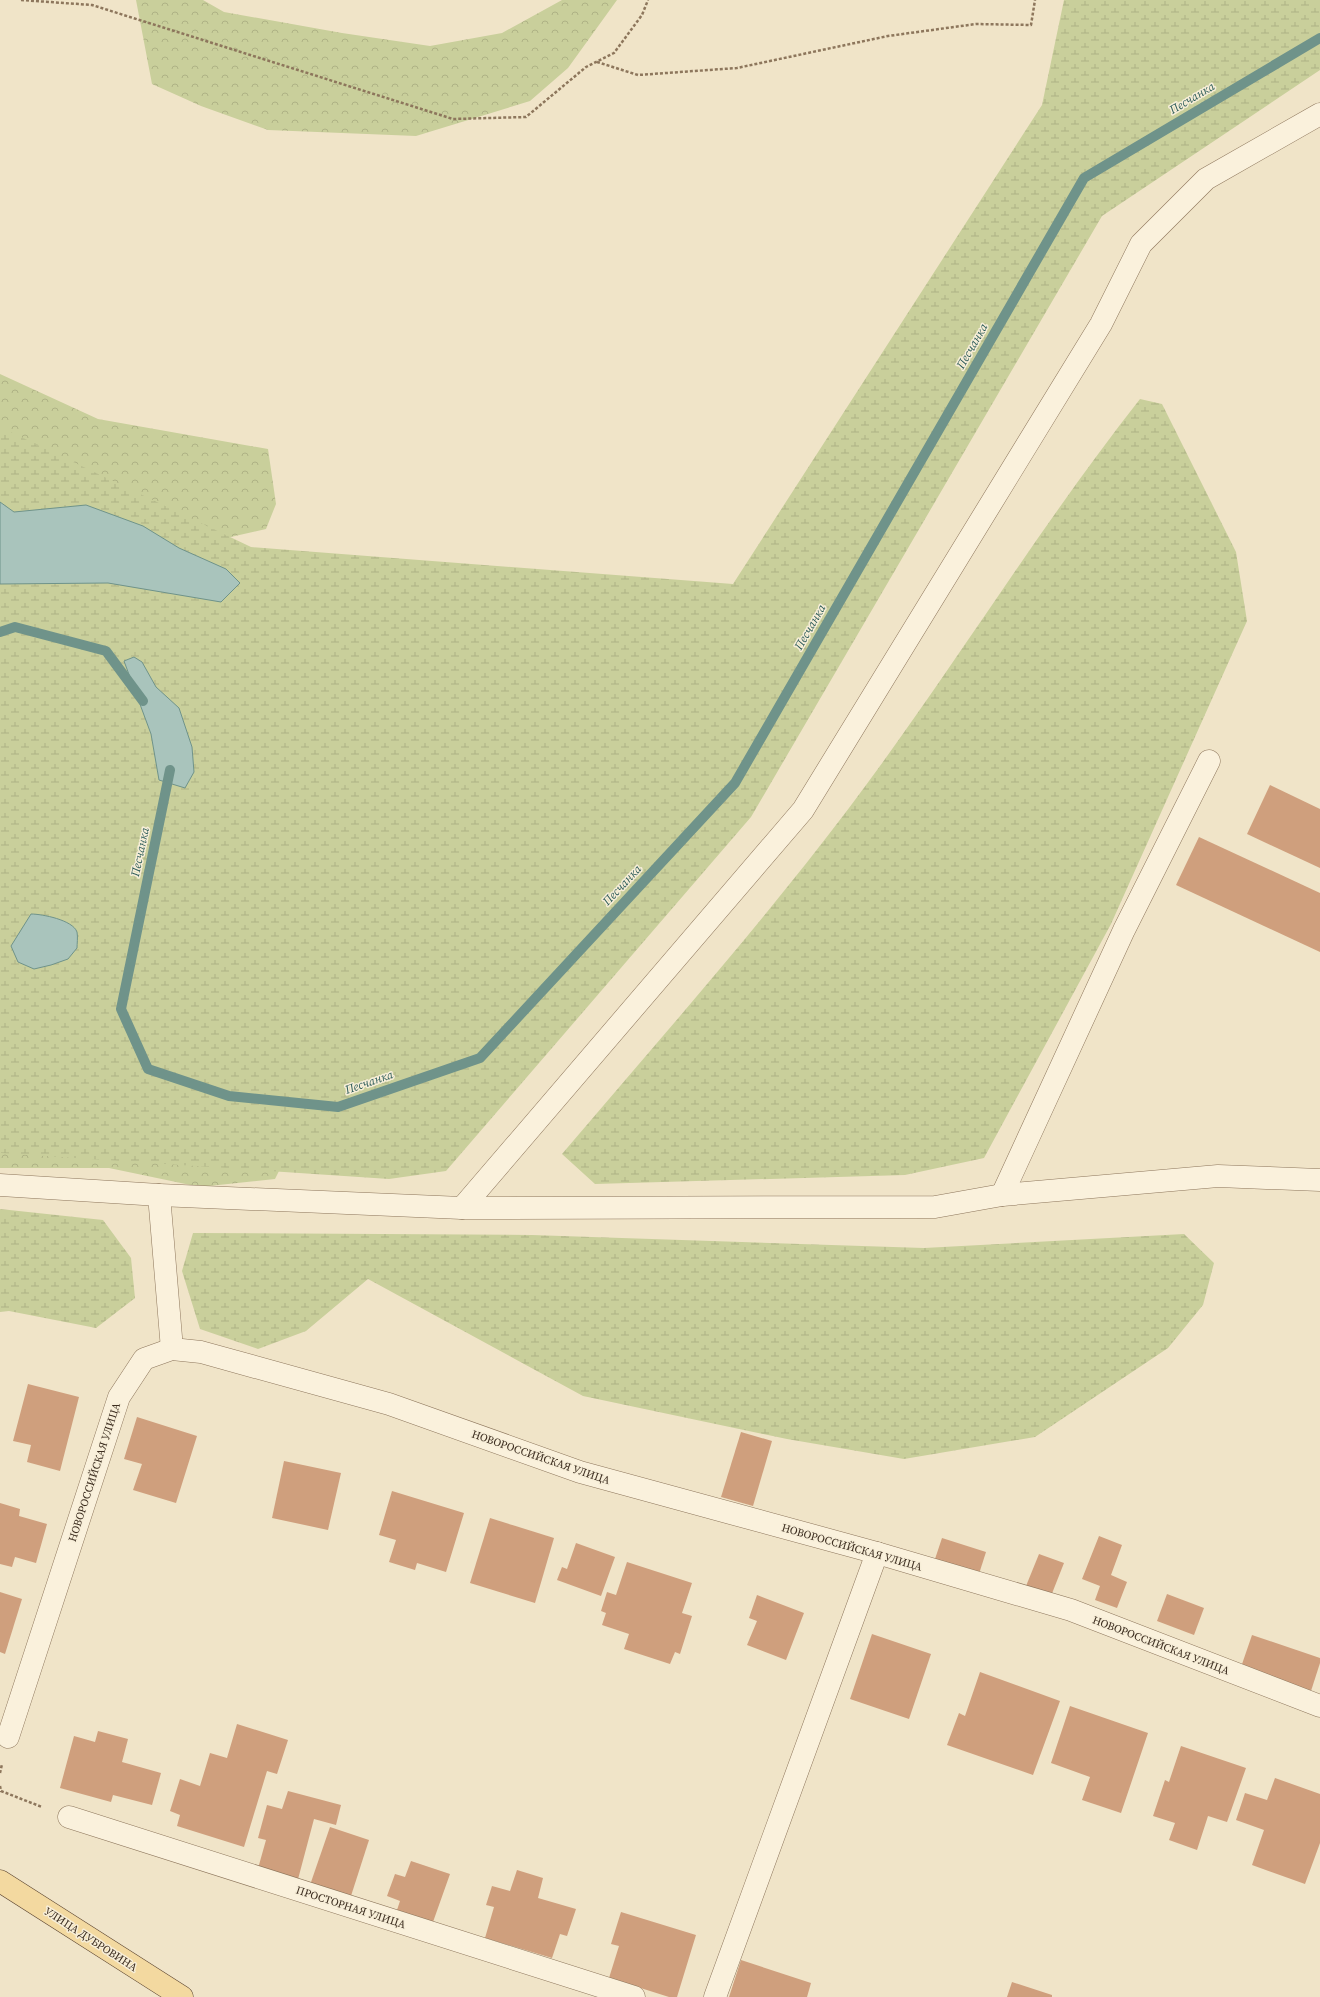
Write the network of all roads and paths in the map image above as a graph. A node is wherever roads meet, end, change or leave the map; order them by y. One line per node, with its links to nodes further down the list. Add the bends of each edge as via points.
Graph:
1 (22, 0): 4 (path, via 92,5 453,119 526,117 586,67)
2 (648, 0): 4 (path, via 642,15 614,53)
3 (1035, 0): 4 (path, via 1031,25 976,24 888,36 737,68 638,75)
4 (597, 62)
5 (1320, 114): 11 (street, via 1206,178 1141,244 1101,324 804,810)
6 (1209, 760): 10 (street, via 1124,930)
7 (1320, 1180): 10 (street, via 1218,1176)
8 (0, 1185): 9 (street)
9 (160, 1195): 11 (street); 12 (street)
10 (1002, 1195): 11 (street, via 935,1207)
11 (462, 1208)
12 (172, 1349): 13 (street, НОВОРОССИЙСКАЯ УЛИЦА, via 201,1352 389,1404 580,1472); 15 (street, НОВОРОССИЙСКАЯ УЛИЦА, via 144,1359 119,1397)
13 (877, 1553): 14 (street, НОВОРОССИЙСКАЯ УЛИЦА, via 1071,1610); 21 (street)
14 (1320, 1706)
15 (8, 1737)
16 (0, 1786): 17 (path, via 1,1791)
17 (69, 1817): 20 (street, ПРОСТОРНАЯ УЛИЦА)
18 (0, 1881): 19 (main road, УЛИЦА ДУБРОВИНА)
19 (182, 1997)
20 (634, 1997)
21 (715, 1997)

